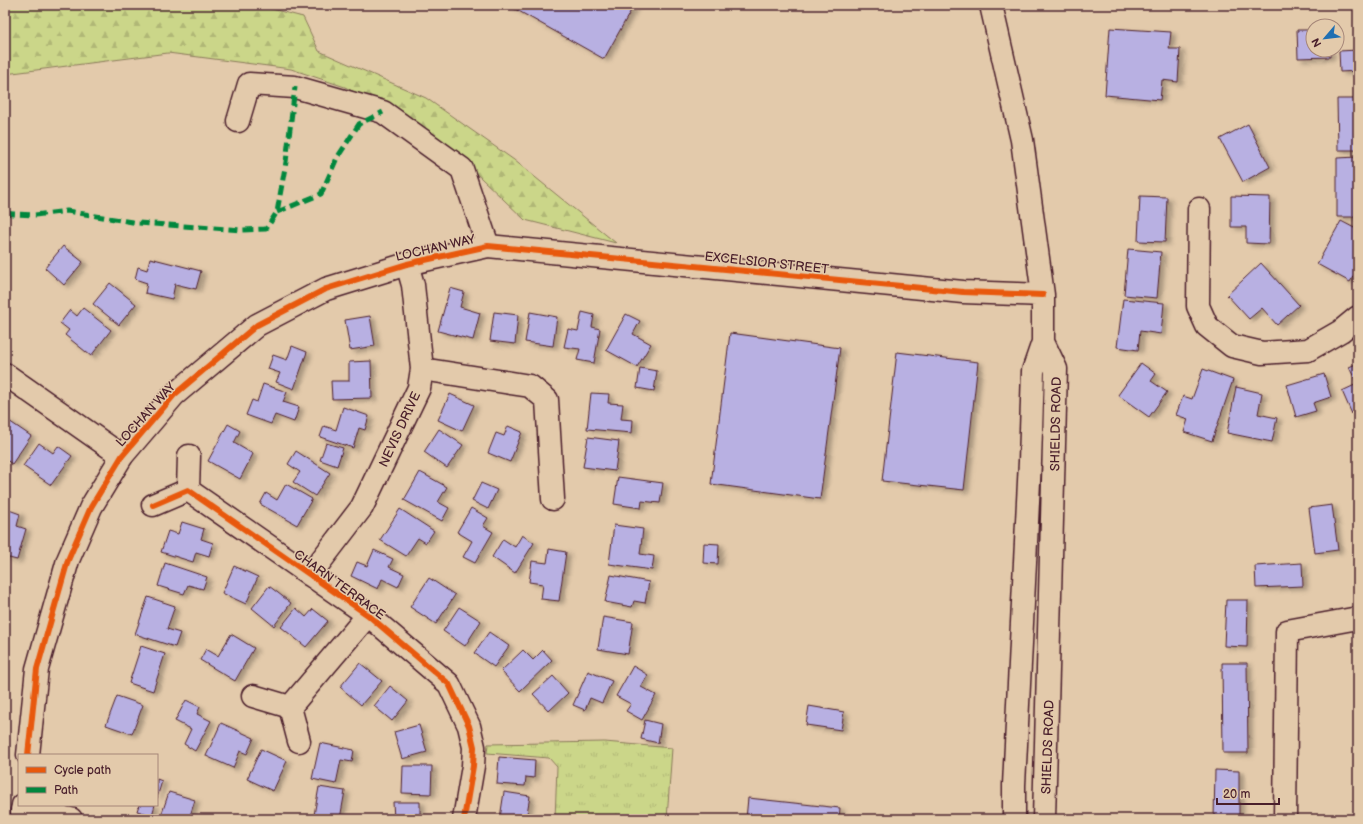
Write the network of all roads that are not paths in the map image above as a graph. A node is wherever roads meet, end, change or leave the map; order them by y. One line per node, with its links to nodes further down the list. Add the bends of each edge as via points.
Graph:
1 (991, 5): 6 (street, via 1022,140)
2 (238, 121): 4 (street, via 248,84 295,87 383,112 462,169)
3 (1199, 209): 7 (street, via 1198,306 1208,326 1232,346 1262,353 1308,350 1341,331)
4 (488, 246): 5 (street, LOCHAN WAY); 6 (street, EXCELSIOR STREET, via 963,292)
5 (407, 264): 9 (street, NEVIS DRIVE, via 413,285); 11 (street, LOCHAN WAY, via 326,288 257,325 174,395)
6 (1043, 295): 8 (street)
7 (1358, 317)
8 (1044, 342): 26 (street, SHIELDS ROAD, via 1033,371); 27 (street, SHIELDS ROAD, via 1056,370)
9 (422, 369): 14 (street, via 530,386 547,400); 16 (street, NEVIS DRIVE, via 419,388 362,507)
10 (5, 374): 11 (street)
11 (122, 456): 22 (street, LOCHAN WAY, via 91,507 68,560 36,669)
12 (189, 456): 13 (street)
13 (188, 490): 15 (street); 16 (street, CHARN TERRACE)
14 (553, 499)
15 (153, 505)
16 (310, 575): 17 (street, CHARN TERRACE)
17 (368, 615): 20 (street); 25 (street, CHARN TERRACE, via 449,684 469,726 474,747 473,766)
18 (1358, 618): 28 (street, via 1287,632)
19 (253, 696): 20 (street)
20 (290, 707): 21 (street)
21 (299, 741)
22 (28, 754)
23 (22, 811): 24 (street)
24 (71, 819)
25 (464, 819)
26 (1014, 819)
27 (1044, 819)
28 (1286, 819)

